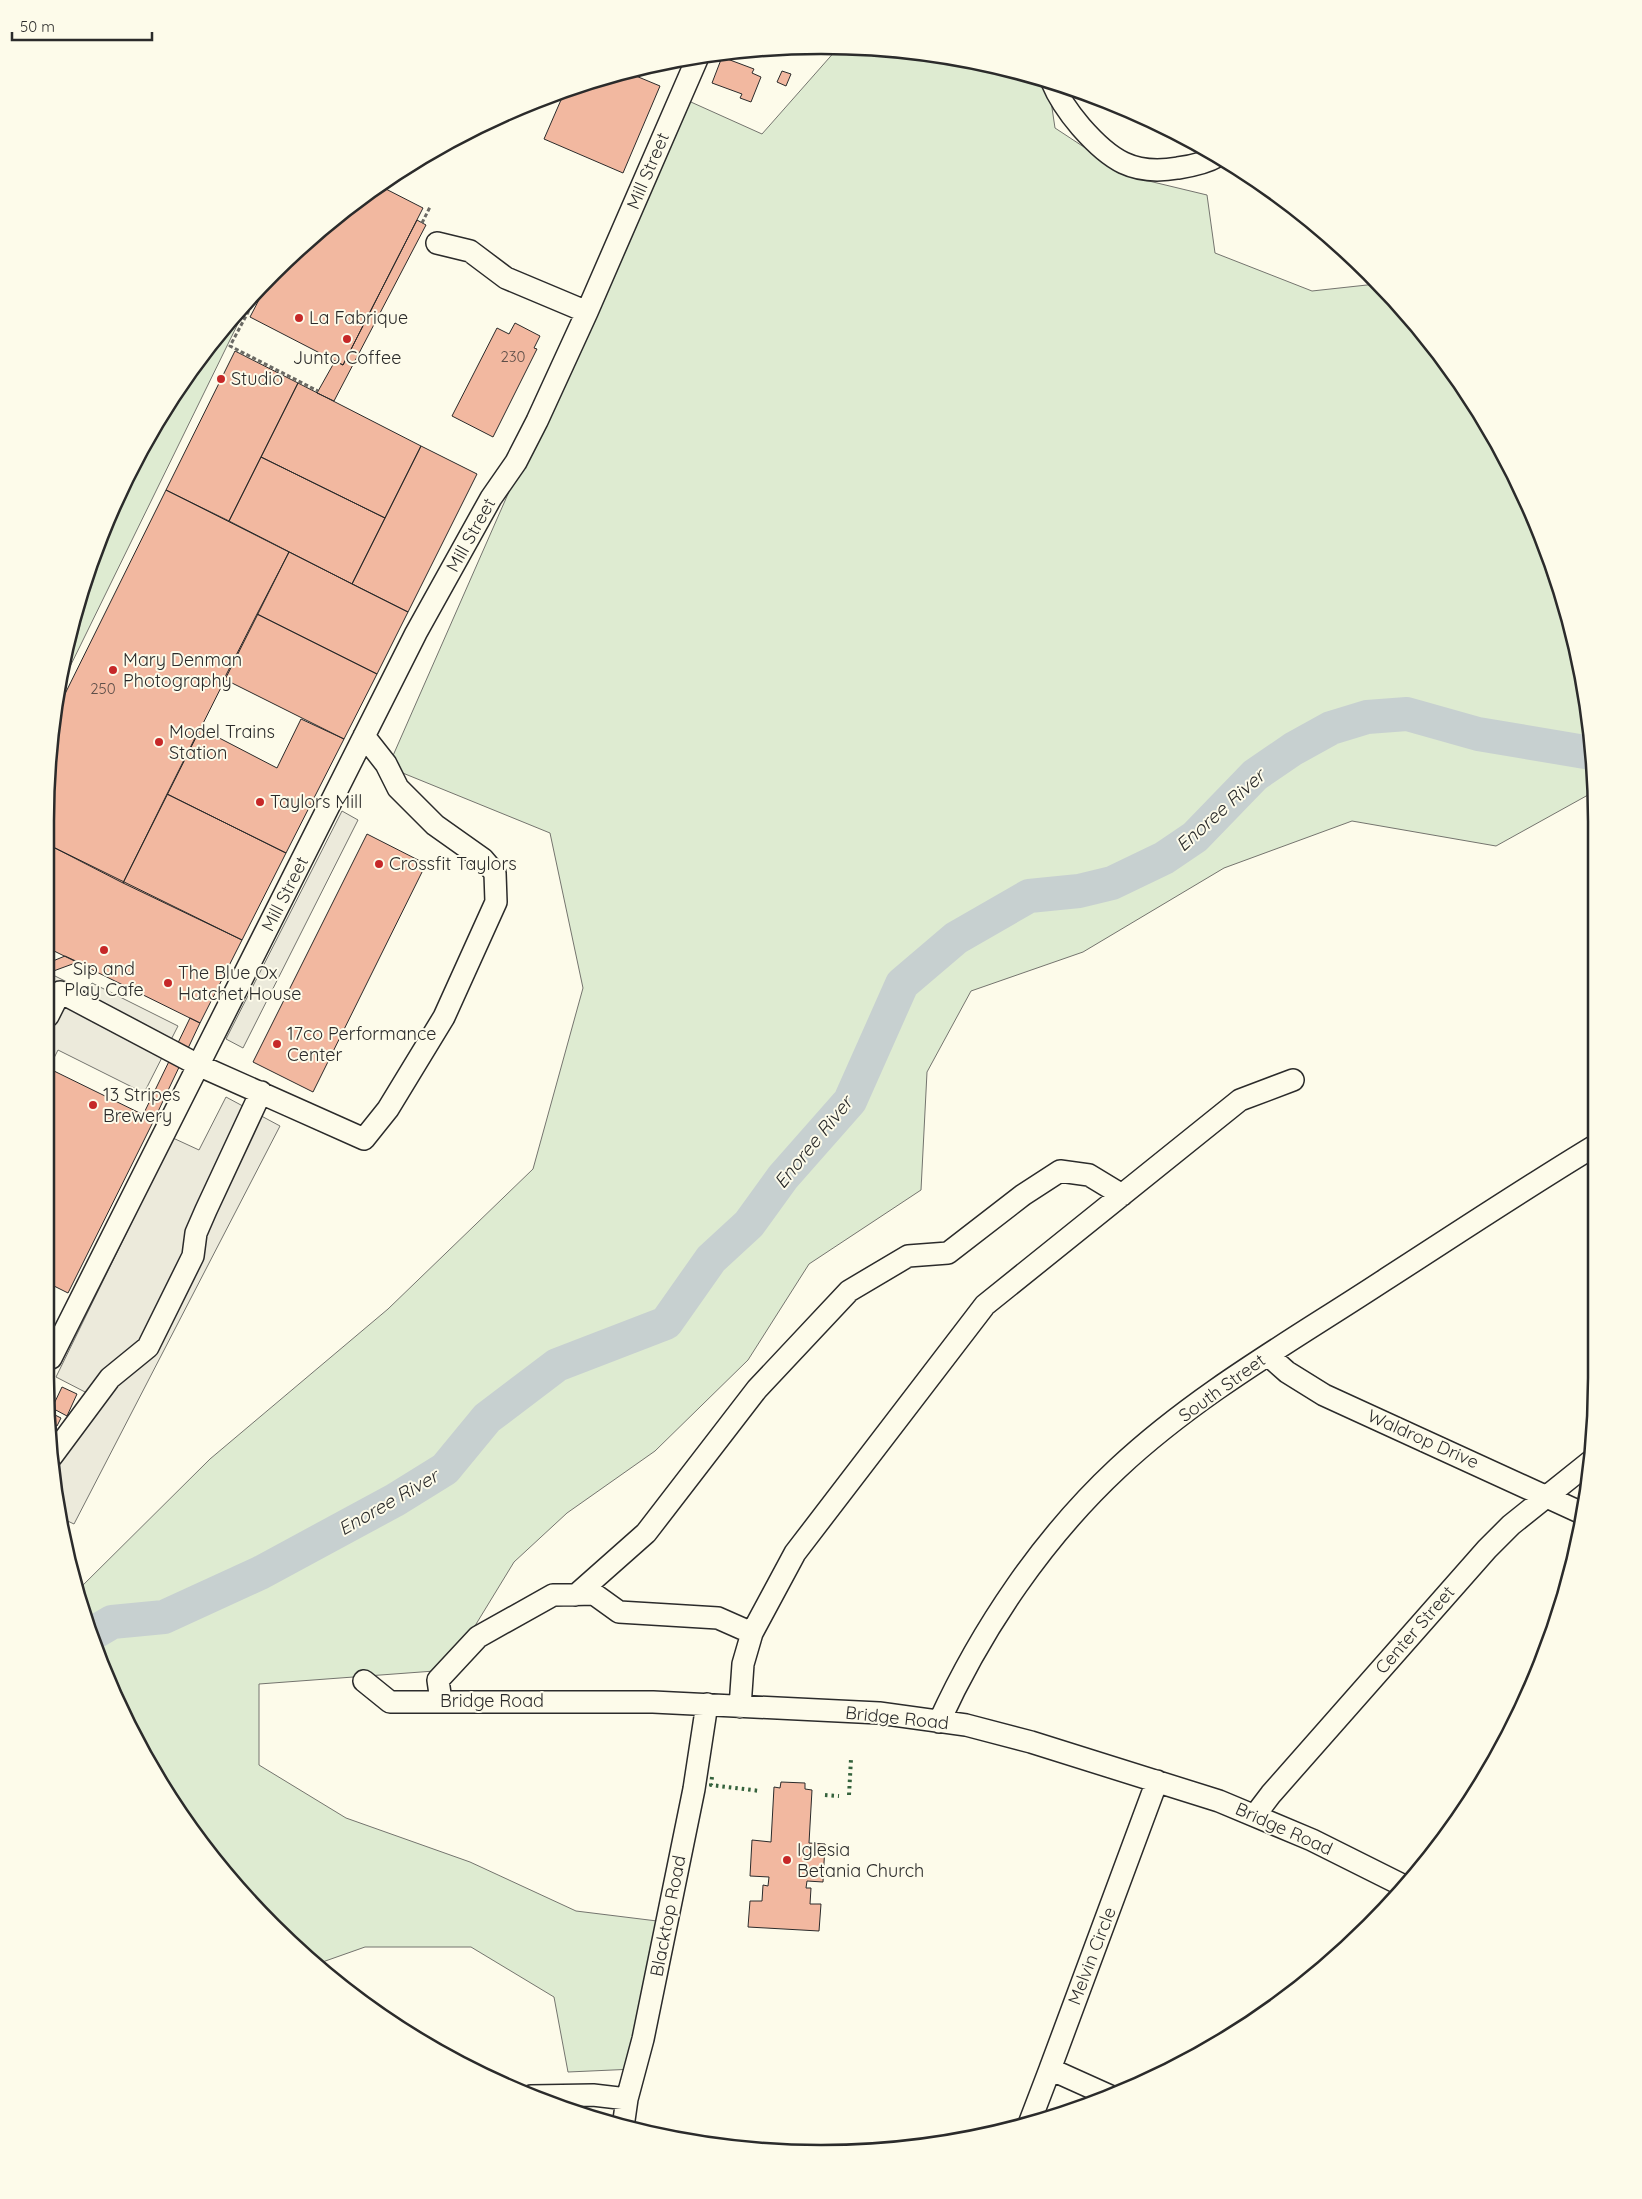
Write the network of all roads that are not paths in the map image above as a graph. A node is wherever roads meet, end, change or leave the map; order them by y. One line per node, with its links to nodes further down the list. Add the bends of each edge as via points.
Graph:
1 (694, 66): 5 (street, Mill Street)
2 (1057, 91): 3 (street, via 1068,112 1096,144 1126,165 1144,170 1164,170)
3 (1209, 159)
4 (437, 243): 5 (street, via 470,252 506,278)
5 (588, 312): 6 (street, Mill Street, via 516,462 490,498)
6 (364, 736): 8 (street, Mill Street); 10 (street, via 386,764 398,788 435,825 483,859 495,873 496,902 444,1017 388,1109 364,1138)
7 (54, 1004): 8 (street, via 60,992)
8 (198, 1065): 10 (street); 13 (street, Mill Street)
9 (1293, 1080): 12 (street, via 1240,1100)
10 (261, 1092): 15 (street, via 196,1233 193,1256 148,1347 110,1378)
11 (1588, 1150): 14 (street, South Street)
12 (1122, 1195): 19 (street, via 1090,1175 1060,1171 948,1253 908,1256 849,1292 757,1389 646,1533); 20 (street, via 985,1305 795,1553)
13 (54, 1352)
14 (1268, 1355): 17 (street, Waldrop Drive, via 1286,1372 1324,1394); 25 (street, South Street, via 1165,1429 1120,1466 1070,1516 1003,1606 956,1686)
15 (57, 1449)
16 (1583, 1466): 17 (street, Center Street)
17 (1547, 1495): 18 (street, Waldrop Drive); 27 (street, Center Street, via 1486,1549)
18 (1577, 1510)
19 (576, 1595): 20 (street, via 594,1594 619,1612 718,1618); 22 (street, via 553,1596 478,1637 438,1680)
20 (752, 1633): 24 (street, via 743,1664)
21 (364, 1681): 22 (street, Bridge Road, via 390,1702)
22 (440, 1701): 23 (street, Bridge Road)
23 (707, 1704): 24 (street, Bridge Road); 32 (street, Blacktop Road, via 692,1798 643,2039)
24 (740, 1707): 25 (street, Bridge Road, via 879,1713)
25 (939, 1722): 26 (street, Bridge Road, via 1031,1742)
26 (1157, 1781): 27 (street, Bridge Road); 29 (street, Melvin Circle)
27 (1255, 1815): 28 (street, Bridge Road)
28 (1399, 1883)
29 (1050, 2069): 30 (street); 33 (street, Melvin Circle)
30 (1101, 2092)
31 (550, 2096): 32 (street, via 593,2095)
32 (627, 2099): 34 (street, Blacktop Road)
33 (1032, 2115)
34 (624, 2119)

